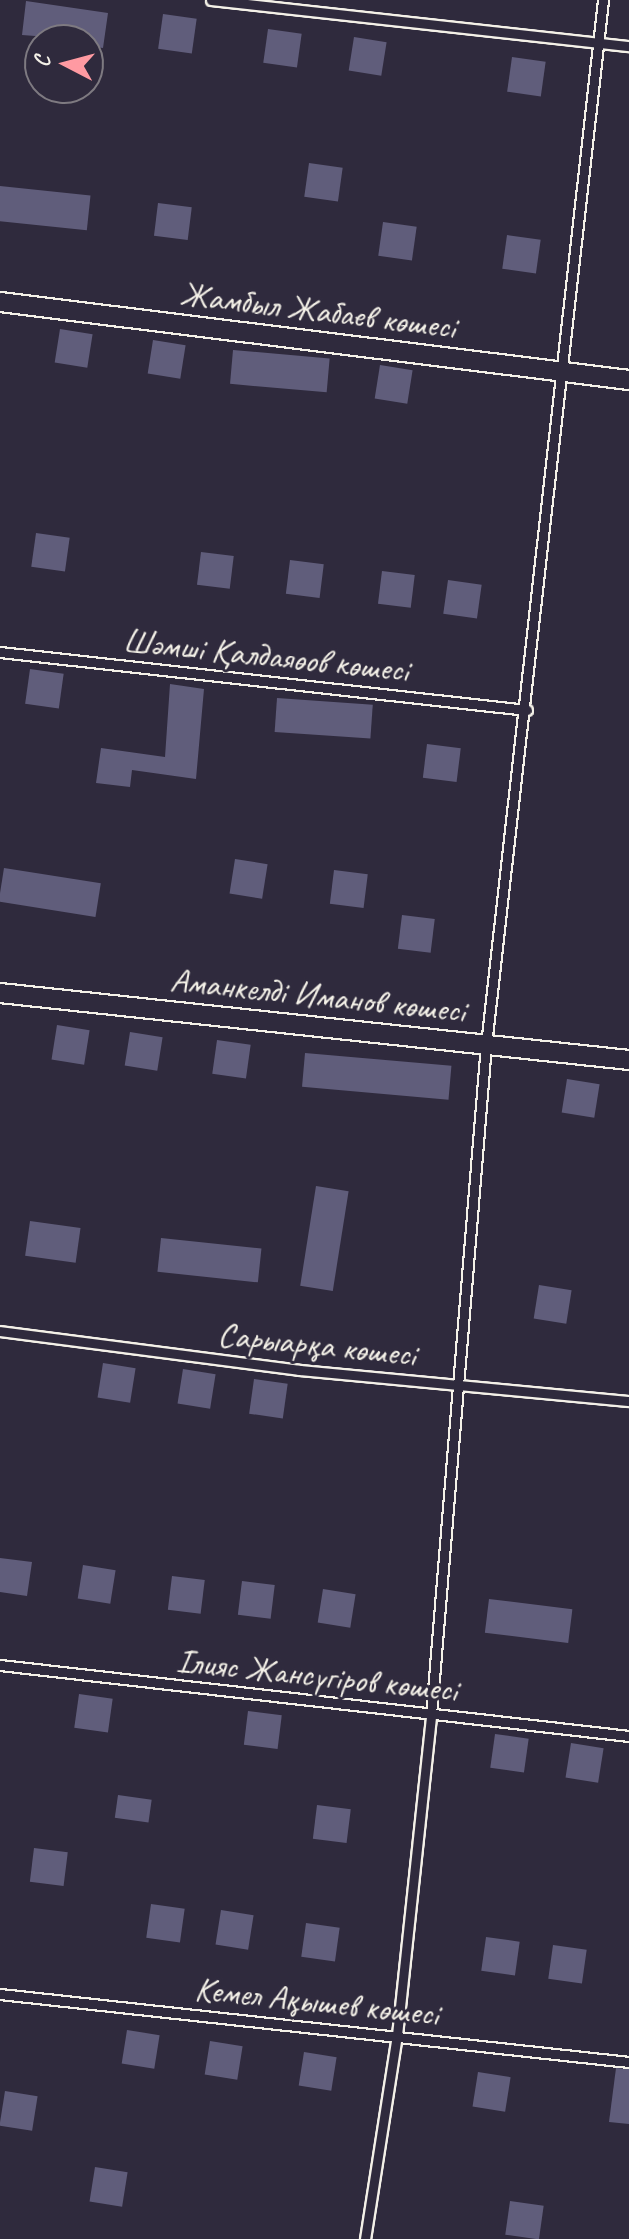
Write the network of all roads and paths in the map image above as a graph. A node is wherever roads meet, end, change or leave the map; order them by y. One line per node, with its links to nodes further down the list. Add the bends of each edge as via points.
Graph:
1 (211, 0): 3 (lane)
2 (603, 0): 3 (lane)
3 (599, 43): 4 (lane); 6 (lane)
4 (629, 46)
5 (0, 302): 6 (street, Жамбыл Жабаев көшесі)
6 (564, 372): 7 (street, Жамбыл Жабаев көшесі); 9 (lane)
7 (629, 380)
8 (0, 652): 9 (lane, Шәмші Қалдаяөов көшесі)
9 (527, 710): 11 (lane)
10 (0, 993): 11 (street, Аманкелді Иманов көшесі)
11 (486, 1045): 12 (street, Аманкелді Иманов көшесі); 14 (lane)
12 (629, 1060)
13 (0, 1331): 14 (lane, Сарыарқа көшесі)
14 (456, 1385): 15 (lane, Сарыарқа көшесі); 17 (lane)
15 (629, 1401)
16 (0, 1665): 17 (lane, Ілияс Жансүгіров көшесі)
17 (431, 1715): 18 (lane, Ілияс Жансүгіров көшесі); 20 (lane)
18 (629, 1736)
19 (0, 1994): 20 (lane, Кемел Ақышев көшесі)
20 (397, 2035): 21 (lane, Кемел Ақышев көшесі); 22 (lane)
21 (629, 2062)
22 (365, 2239)

